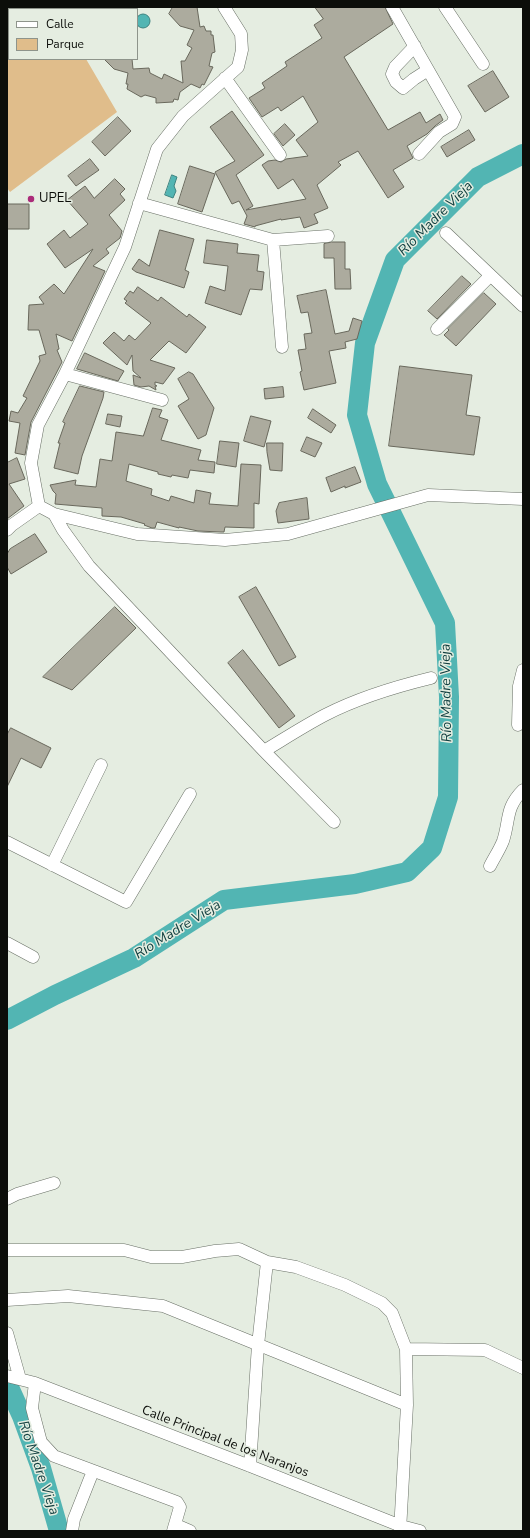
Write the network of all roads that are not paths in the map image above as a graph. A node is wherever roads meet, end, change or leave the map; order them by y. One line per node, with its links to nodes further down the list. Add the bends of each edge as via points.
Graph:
1 (224, 7): 7 (street, via 241,34 242,50 238,66)
2 (392, 7): 4 (street)
3 (445, 7): 5 (street)
4 (414, 46): 6 (street); 6 (street, via 395,67 392,74 396,82 403,88)
5 (483, 64)
6 (428, 70): 8 (street, via 455,117 452,124 439,132)
7 (225, 78): 9 (street); 10 (street, via 183,116 157,149)
8 (419, 154)
9 (280, 155)
10 (139, 203): 13 (street); 18 (street, via 125,247)
11 (446, 233): 14 (street)
12 (328, 236): 13 (street)
13 (273, 240): 17 (street)
14 (490, 276): 15 (street); 16 (street)
15 (523, 306)
16 (437, 329)
17 (282, 347)
18 (65, 374): 19 (street); 21 (street, via 38,425 32,463)
19 (162, 400)
20 (523, 498): 22 (street, via 428,495 288,534 225,540 137,534)
21 (39, 506): 22 (street); 23 (street)
22 (54, 514): 27 (street, via 89,566)
23 (7, 530)
24 (523, 670): 26 (street, via 518,690)
25 (431, 678): 27 (street, via 384,691 343,707)
26 (518, 726)
27 (264, 751): 31 (street)
28 (101, 765): 33 (street)
29 (523, 790): 34 (street, via 511,806 503,842)
30 (190, 794): 33 (street, via 126,902)
31 (334, 822)
32 (7, 842): 33 (street)
33 (52, 865)
34 (490, 866)
35 (7, 944): 36 (street)
36 (33, 957)
37 (54, 1183): 38 (street)
38 (7, 1199)
39 (7, 1250): 40 (street, via 124,1250 151,1257 182,1257 238,1250)
40 (268, 1262): 43 (street); 44 (street, via 296,1267 382,1303 392,1313)
41 (7, 1300): 43 (street, via 68,1296 163,1306)
42 (7, 1333): 46 (street, via 11,1342)
43 (258, 1345): 48 (street); 49 (street)
44 (406, 1349): 45 (street, via 485,1350); 48 (street)
45 (523, 1368)
46 (13, 1378): 47 (street, Calle Principal de los Naranjos)
47 (35, 1383): 49 (street, Calle Principal de los Naranjos); 50 (street, via 32,1408 41,1442 54,1456)
48 (407, 1406): 52 (street)
49 (250, 1466): 52 (street, Calle Principal de los Naranjos)
50 (93, 1470): 51 (street, via 177,1502 180,1507); 53 (street, via 74,1519)
51 (174, 1528): 54 (street)
52 (401, 1529): 55 (street, Calle Principal de los Naranjos)
53 (72, 1531)
54 (190, 1531)
55 (420, 1531)

